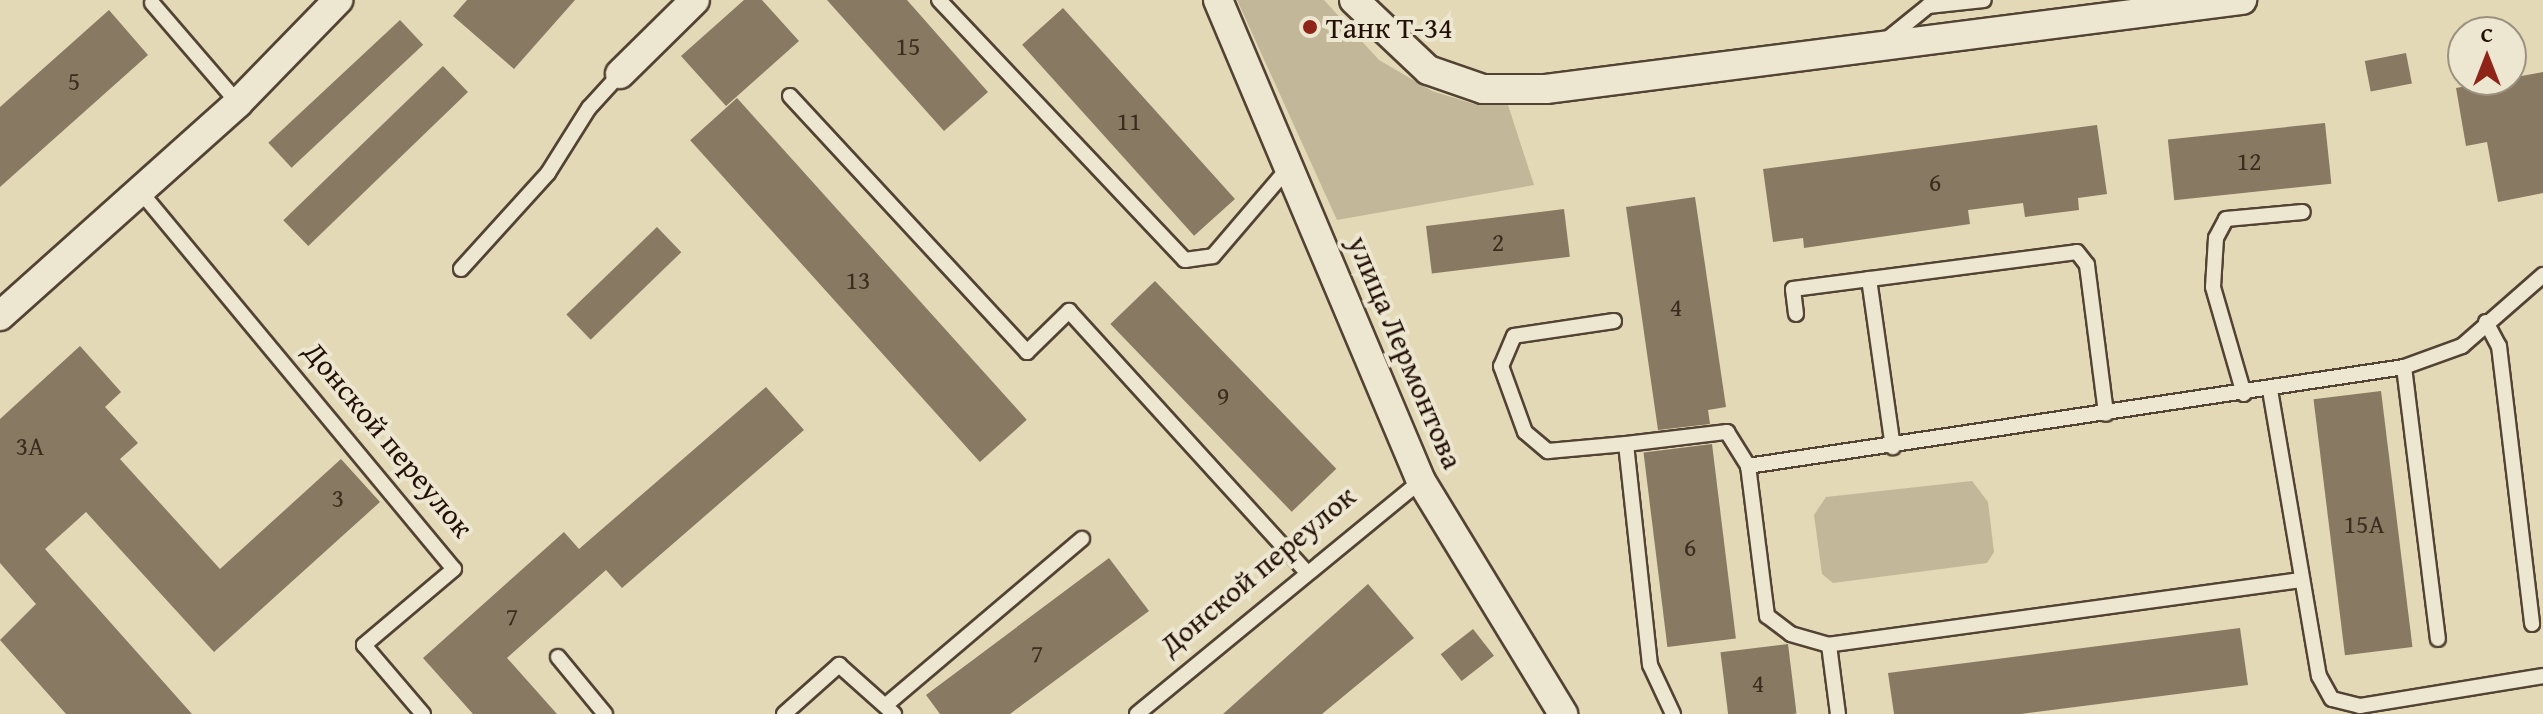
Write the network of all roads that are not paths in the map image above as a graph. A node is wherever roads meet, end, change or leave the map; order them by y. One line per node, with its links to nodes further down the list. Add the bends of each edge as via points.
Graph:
1 (338, 0): 12 (street)
2 (695, 0): 10 (street)
3 (939, 0): 13 (lane, via 1185,260 1213,256)
4 (1218, 0): 13 (street, улица Лермонтова)
5 (1354, 0): 9 (street, via 1428,70 1483,89 1546,89)
6 (1984, 0): 9 (lane, via 1928,6)
7 (2242, 0): 9 (street)
8 (152, 3): 12 (lane)
9 (1883, 42)
10 (620, 74): 16 (lane, via 589,108 548,173)
11 (790, 96): 32 (lane, via 1027,352 1069,311)
12 (238, 103): 14 (street)
13 (1292, 164): 30 (street, улица Лермонтова)
14 (140, 191): 20 (street); 40 (lane, Донской переулок, via 454,569 364,645)
15 (2303, 212): 25 (lane, via 2226,219 2216,238 2213,287)
16 (461, 269)
17 (2543, 275): 22 (lane)
18 (1869, 279): 19 (lane, via 1793,289); 26 (lane, via 2077,252 2087,265); 28 (lane)
19 (1796, 314)
20 (0, 316)
21 (1614, 321): 27 (lane, via 1514,336 1501,366 1525,432 1548,451)
22 (2486, 322): 23 (lane, via 2462,346); 34 (lane, via 2499,346)
23 (2404, 367): 24 (lane); 35 (lane)
24 (2270, 390): 25 (lane); 33 (lane)
25 (2244, 394): 26 (lane)
26 (2106, 414): 28 (lane)
27 (1626, 444): 29 (lane, via 1727,432); 45 (lane, via 1650,665)
28 (1893, 447): 29 (lane)
29 (1748, 466): 36 (lane, via 1767,616 1791,634)
30 (1421, 481): 32 (lane, Донской переулок); 44 (street, улица Лермонтова)
31 (1082, 539): 39 (lane)
32 (1305, 570): 43 (lane, Донской переулок)
33 (2301, 580): 36 (lane); 38 (lane, via 2319,676 2332,699 2360,706)
34 (2532, 624)
35 (2438, 639)
36 (1829, 645): 46 (lane)
37 (558, 657): 41 (lane)
38 (2543, 676)
39 (890, 710): 42 (lane, via 839,665)
40 (423, 714)
41 (605, 714)
42 (784, 714)
43 (1137, 714)
44 (1563, 714)
45 (1673, 714)
46 (1838, 714)

